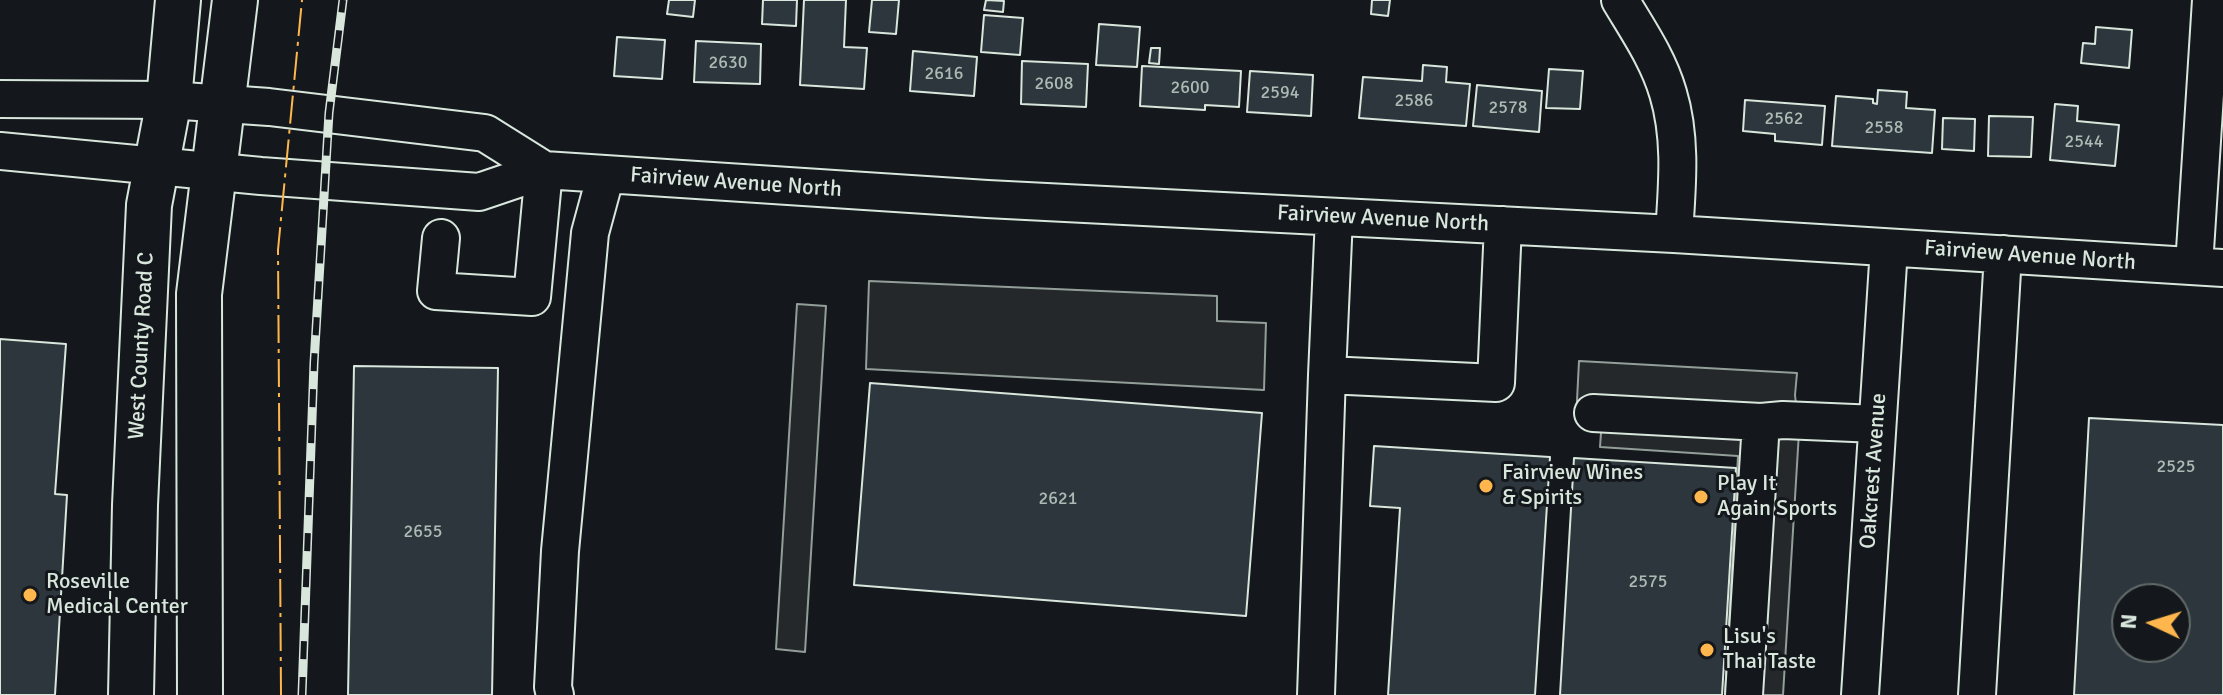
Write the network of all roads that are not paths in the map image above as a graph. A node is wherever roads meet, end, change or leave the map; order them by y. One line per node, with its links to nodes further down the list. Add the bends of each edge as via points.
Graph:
1 (178, 0): 6 (main road, West County Road C)
2 (235, 0): 7 (main road)
3 (1620, 0): 15 (street, via 1653,55 1668,93 1677,133)
4 (2211, 0): 19 (street)
5 (0, 99): 6 (street, Fairview Avenue North)
6 (169, 100): 7 (street, Fairview Avenue North); 9 (main road, West County Road C)
7 (224, 104): 10 (street, Fairview Avenue North, via 485,133); 11 (main road)
8 (0, 151): 9 (street, Fairview Avenue North)
9 (158, 166): 11 (street, Fairview Avenue North); 24 (main road, West County Road C, via 149,205 144,292)
10 (544, 170): 11 (street, Fairview Avenue North, via 479,192); 12 (street, Fairview Avenue North); 16 (street, via 532,297 436,291)
11 (214, 172): 25 (main road, via 199,294)
12 (606, 174): 13 (street, Fairview Avenue North); 26 (street, via 590,233 560,551)
13 (1334, 217): 14 (street, Fairview Avenue North); 20 (street)
14 (1503, 225): 15 (street, Fairview Avenue North); 20 (street, via 1496,383)
15 (1674, 234): 17 (street, Fairview Avenue North)
16 (441, 238)
17 (1889, 248): 18 (street, Fairview Avenue North); 23 (street, Oakcrest Avenue)
18 (2003, 254): 19 (street, Fairview Avenue North); 30 (street)
19 (2208, 267)
20 (1327, 375): 27 (street)
21 (1593, 413): 22 (street)
22 (1761, 422): 23 (street); 28 (street)
23 (1877, 424): 29 (street, Oakcrest Avenue)
24 (131, 695)
25 (200, 695)
26 (555, 695)
27 (1316, 695)
28 (1744, 695)
29 (1860, 695)
30 (1977, 695)

